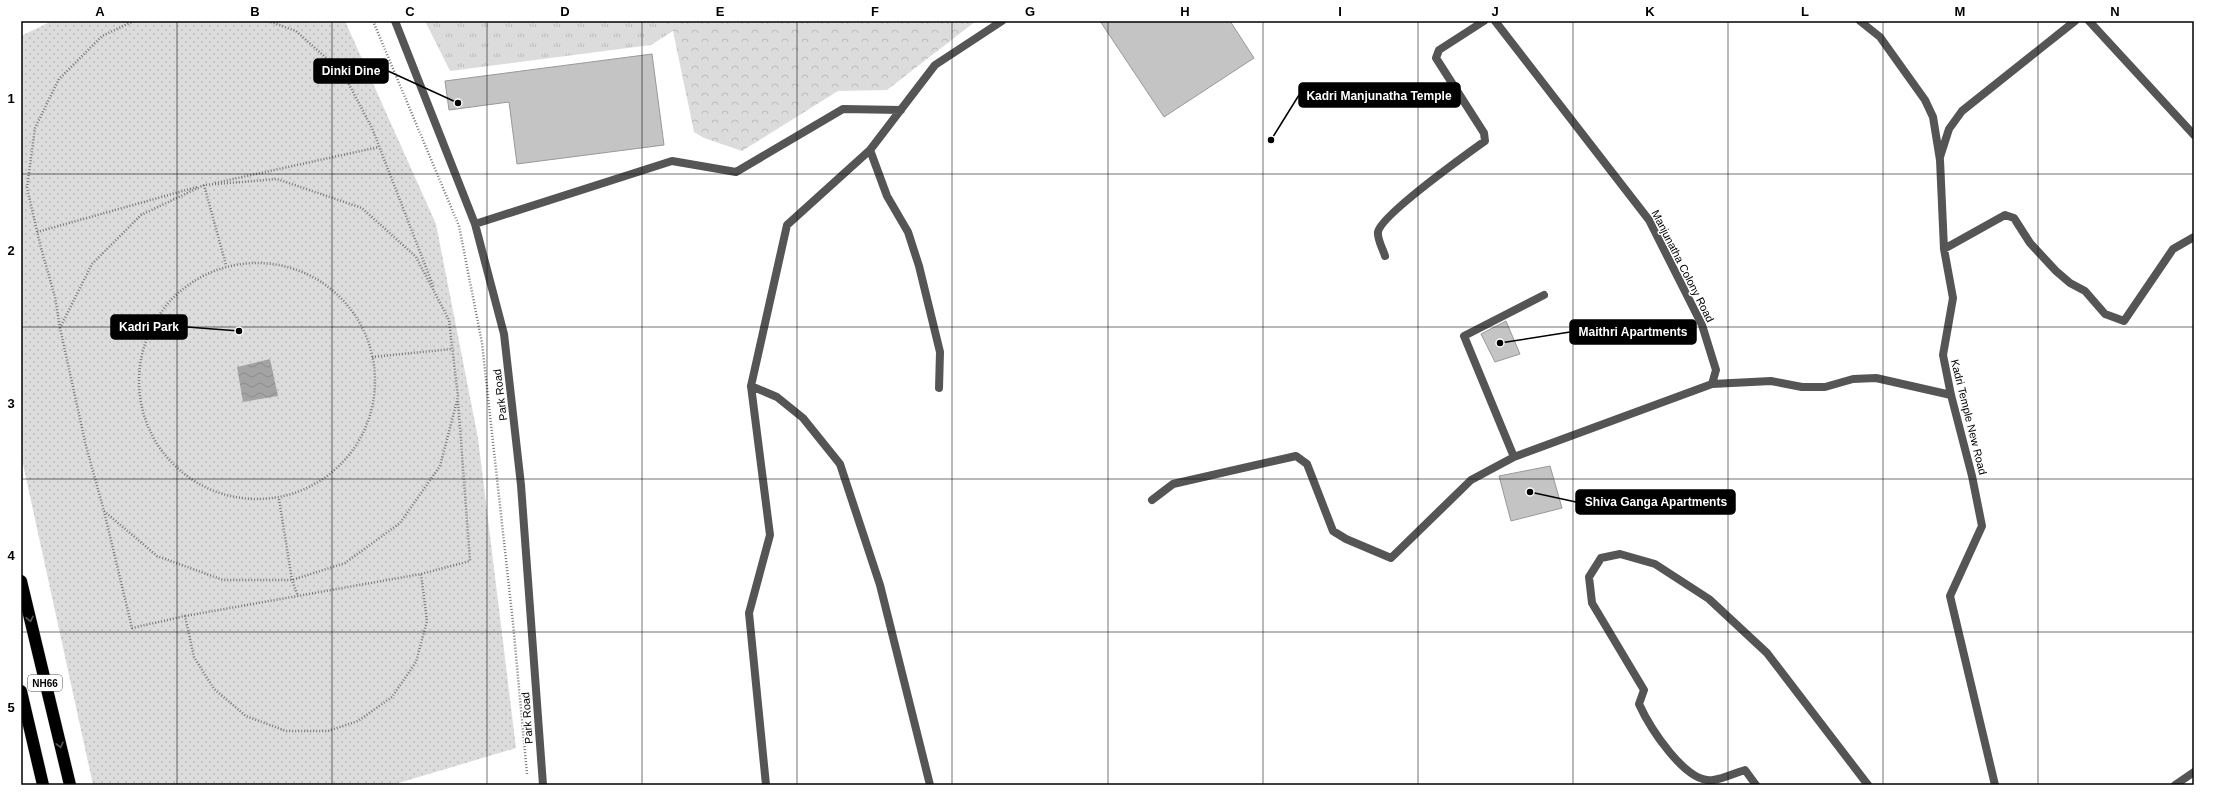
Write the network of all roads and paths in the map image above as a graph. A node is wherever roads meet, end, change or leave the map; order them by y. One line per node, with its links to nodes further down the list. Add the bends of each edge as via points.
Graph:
1 (134, 21): 18 (path, via 102,36 59,79 35,128 28,188)
2 (268, 21): 13 (path, via 296,30 343,73 372,128)
3 (373, 21): 44 (path, via 459,226 482,343)
4 (395, 21): 17 (street, Park Road)
5 (1002, 21): 11 (street, via 935,65)
6 (1484, 21): 21 (street, via 1439,50 1436,58 1484,133 1485,141 1404,203 1382,226 1378,231 1378,237)
7 (1495, 21): 28 (street, Manjunatha Colony Road, via 1649,220 1702,325 1716,370)
8 (1860, 21): 15 (street, Kadri Temple New Road, via 1880,37 1924,100 1933,117)
9 (2075, 21): 15 (street, via 1962,111 1949,128)
10 (2089, 21): 12 (street)
11 (901, 110): 14 (street); 17 (street, via 843,110 736,172 672,161)
12 (2194, 135)
13 (379, 147): 16 (path); 24 (path)
14 (870, 150): 29 (street, via 787,225); 30 (street, via 887,196 908,232 919,266 940,352)
15 (1940, 160): 20 (street, Kadri Temple New Road)
16 (204, 185): 18 (path); 22 (path); 24 (path, via 277,179 362,208 416,257); 25 (path, via 141,215 92,264)
17 (475, 224): 47 (street, Park Road, via 504,334 522,484)
18 (37, 232): 25 (path, via 55,297)
19 (2194, 237): 20 (street, via 2173,249 2124,321 2105,314 2085,291 2070,283 2045,261 2014,218 2005,215)
20 (1944, 249): 31 (street, Kadri Temple New Road, via 1953,298 1943,355)
21 (1385, 256)
22 (226, 265): 27 (path, via 267,262 320,280 351,308 370,344); 34 (path, via 188,282 159,312 143,344 138,386 147,426 166,458 198,484 237,498)
23 (1544, 295): 33 (street, via 1464,336)
24 (438, 300): 26 (path, via 449,320)
25 (60, 328): 36 (path, via 86,446)
26 (452, 350): 27 (path); 32 (path)
27 (372, 357): 34 (path, via 376,391 366,431 342,465 308,489)
28 (1712, 384): 31 (street, via 1772,381 1802,387 1825,387 1853,379 1876,378); 33 (street)
29 (752, 386): 48 (street, via 770,535 749,613); 49 (street, via 777,397 803,418 840,464 880,585)
30 (939, 388)
31 (1951, 395): 52 (street, Kadri Temple New Road, via 1982,526 1950,596)
32 (458, 397): 37 (path, via 470,561); 38 (path, via 440,466 400,523 345,563)
33 (1514, 457): 35 (street, via 1472,480 1391,558 1333,531 1307,464 1296,456 1173,484)
34 (279, 498): 38 (path)
35 (1152, 500)
36 (104, 511): 38 (path, via 158,556 224,580); 41 (path, via 132,628)
37 (421, 574): 40 (path); 41 (path, via 427,621 416,662 392,696 358,721 328,731 286,731 246,716 214,689 194,657)
38 (292, 580): 40 (path)
39 (21, 581): 46 (highway, NH66, one-way to 46)
40 (298, 596): 41 (path)
41 (185, 616)
42 (21, 691): 45 (highway, NH66)
43 (2194, 772): 53 (street)
44 (528, 777)
45 (43, 785)
46 (70, 785)
47 (543, 785)
48 (766, 785)
49 (930, 785)
50 (1756, 785): 51 (street, via 1746,770 1712,780 1698,778 1680,764 1647,723 1639,704 1644,690 1592,603 1588,577 1601,558 1620,554 1655,564 1710,599 1767,653)
51 (1868, 785)
52 (1995, 785)
53 (2175, 785)

